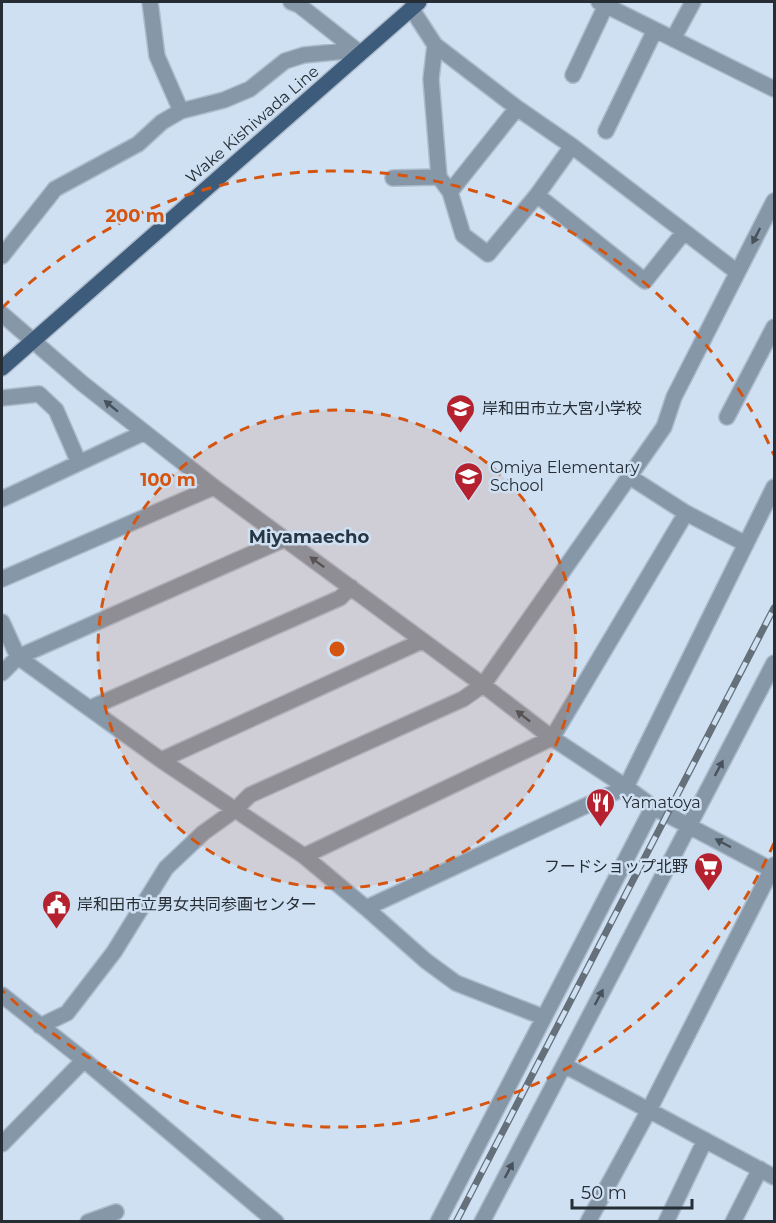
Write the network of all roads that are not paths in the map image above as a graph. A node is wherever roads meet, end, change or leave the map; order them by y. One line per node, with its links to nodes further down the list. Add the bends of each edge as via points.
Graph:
1 (150, 2): 13 (street, via 157,56)
2 (291, 2): 9 (street)
3 (693, 2): 7 (street)
4 (602, 3): 6 (street); 10 (street)
5 (415, 5): 8 (street); 9 (main road, Wake Kishiwada Line)
6 (655, 30): 7 (street); 14 (street)
7 (673, 39): 11 (street)
8 (435, 45): 12 (street); 16 (street, via 431,79)
9 (359, 52): 13 (street, via 304,55 285,61 250,89); 26 (main road, Wake Kishiwada Line)
10 (573, 75)
11 (774, 89)
12 (517, 108): 15 (street); 18 (street)
13 (181, 111): 22 (street, via 138,144 55,189)
14 (606, 131)
15 (572, 146): 19 (street); 21 (street)
16 (439, 177): 17 (street); 18 (street)
17 (393, 178)
18 (450, 192): 19 (street, via 463,235 488,254)
19 (537, 195): 21 (street, via 645,281)
20 (774, 201): 23 (street, one-way to 23)
21 (684, 232): 23 (street)
22 (2, 256)
23 (737, 272): 33 (street, via 674,397 664,427)
24 (2, 314): 26 (street)
25 (774, 327): 27 (street)
26 (33, 341): 28 (main road, Wake Kishiwada Line); 31 (street, one-way to 26)
27 (768, 356): 30 (street)
28 (2, 368)
29 (2, 398): 32 (street, via 39,394 56,410)
30 (727, 417)
31 (143, 433): 32 (street); 34 (street)
32 (79, 463): 36 (street)
33 (630, 477): 37 (street); 47 (street)
34 (213, 487): 38 (street); 40 (street)
35 (774, 487): 39 (street)
36 (2, 499)
37 (686, 513): 39 (street); 49 (street)
38 (285, 539): 41 (street, one-way to 38); 44 (street)
39 (746, 544): 51 (street)
40 (2, 579)
41 (351, 587): 43 (street); 48 (street, via 340,598)
42 (2, 622): 44 (street)
43 (422, 641): 47 (street); 50 (street)
44 (18, 657): 46 (street); 48 (street)
45 (774, 663): 54 (street, one-way to 45)
46 (2, 673)
47 (483, 685): 49 (street, one-way to 47); 53 (street, via 463,699 250,795)
48 (90, 708): 50 (street)
49 (552, 738): 51 (street); 55 (street)
50 (161, 760): 53 (street)
51 (626, 787): 52 (street); 57 (street)
52 (653, 807): 54 (street); 59 (street)
53 (235, 810): 55 (street); 60 (street, via 166,868 114,952 67,1013)
54 (688, 825): 56 (street, one-way to 54); 62 (street, one-way to 54)
55 (304, 856): 57 (street)
56 (774, 868): 63 (street)
57 (366, 908): 59 (street, via 456,983)
58 (2, 995): 60 (street)
59 (543, 1017): 71 (street)
60 (40, 1026): 61 (street)
61 (84, 1060): 65 (street); 70 (street)
62 (564, 1065): 63 (street); 72 (street, one-way to 62)
63 (649, 1110): 64 (street); 73 (street)
64 (705, 1140): 66 (street); 74 (street)
65 (2, 1144)
66 (760, 1169): 67 (street); 75 (street)
67 (774, 1177)
68 (116, 1212): 69 (street)
69 (88, 1221)
70 (276, 1221)
71 (438, 1221)
72 (482, 1221)
73 (588, 1221)
74 (666, 1221)
75 (733, 1221)

